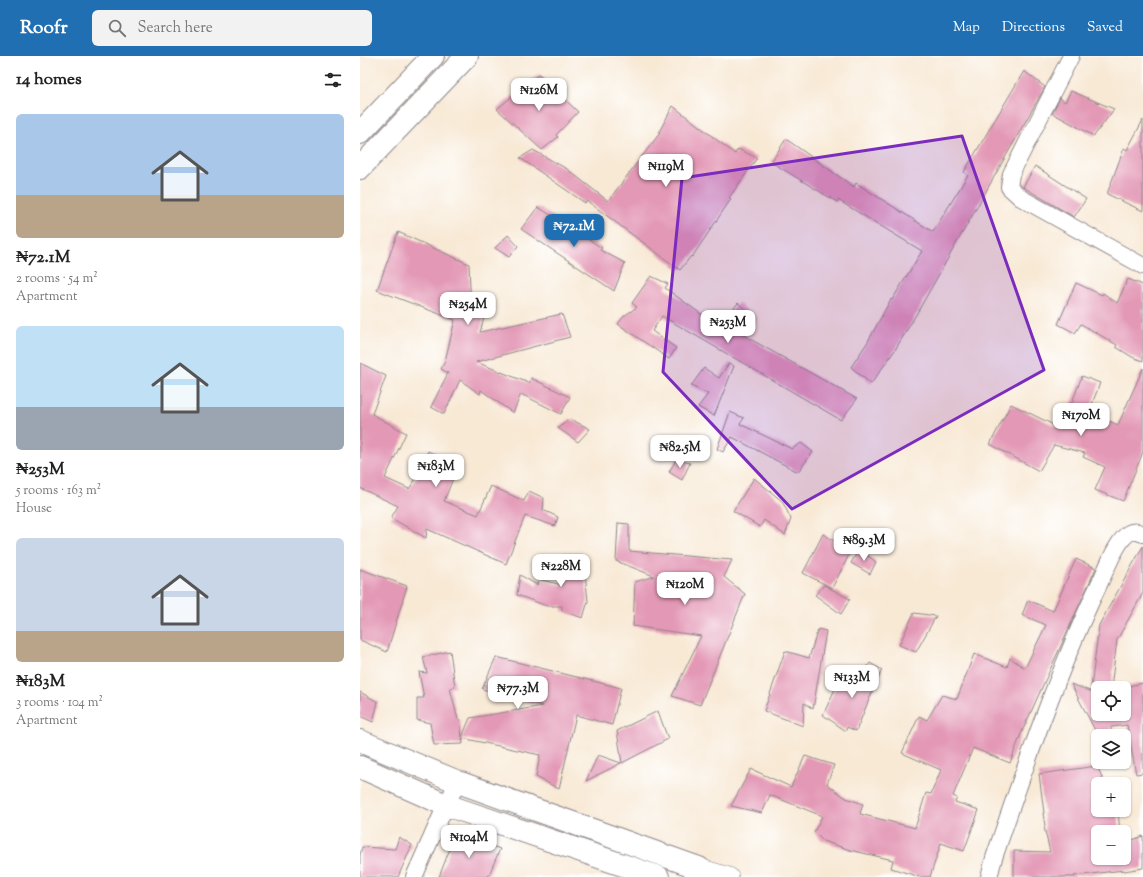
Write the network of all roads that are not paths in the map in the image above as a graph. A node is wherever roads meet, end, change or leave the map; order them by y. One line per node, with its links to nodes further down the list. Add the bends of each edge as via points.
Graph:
1 (433, 56): 4 (main road)
2 (467, 56): 5 (main road)
3 (1071, 56): 6 (street, via 1012,174 1009,187 1021,198)
4 (360, 133)
5 (360, 168)
6 (1143, 266)
7 (1143, 534): 16 (street, via 1132,532 1123,538 1083,619 1033,743)
8 (360, 741): 10 (main road)
9 (360, 767): 11 (main road)
10 (458, 782): 11 (street); 12 (main road)
11 (446, 805): 13 (street); 14 (main road)
12 (697, 872): 15 (street)
13 (414, 877)
14 (658, 877)
15 (729, 877)
16 (989, 877)

